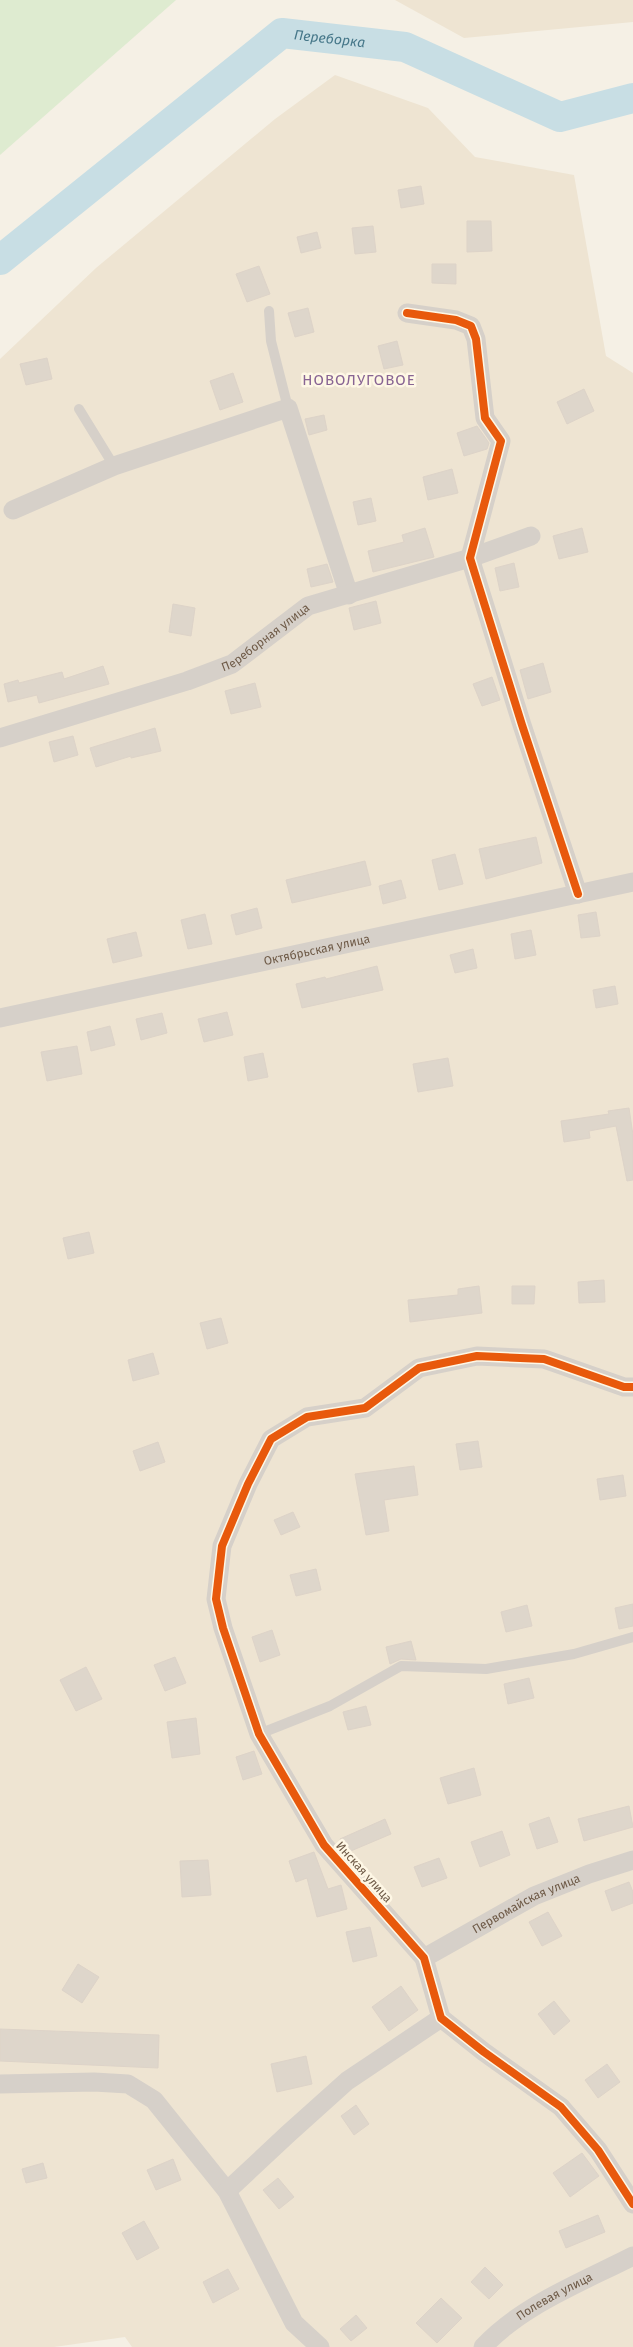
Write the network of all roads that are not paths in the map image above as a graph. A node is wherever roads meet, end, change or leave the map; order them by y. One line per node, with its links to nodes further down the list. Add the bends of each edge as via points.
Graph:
1 (269, 312): 4 (lane, via 271,341)
2 (407, 313): 8 (street, via 456,320 471,326 476,339 485,418 501,441)
3 (79, 408): 5 (lane)
4 (288, 408): 5 (street); 9 (street)
5 (114, 466): 6 (street)
6 (13, 510)
7 (531, 536): 8 (street, Переборная улица)
8 (470, 558): 9 (street, Переборная улица); 12 (street)
9 (349, 594): 10 (street, Переборная улица, via 308,606 232,664 187,681)
10 (0, 738)
11 (633, 882): 12 (street, Октябрьская улица)
12 (578, 894): 13 (street, Октябрьская улица)
13 (0, 1018)
14 (633, 1387): 16 (street, Инская улица, via 624,1387 544,1359 477,1356 419,1368 365,1408 307,1418 271,1439 222,1546 216,1599)
15 (633, 1637): 16 (lane, via 574,1654 486,1670 401,1666 330,1706)
16 (259, 1734): 18 (street, Инская улица, via 324,1845)
17 (633, 1860): 18 (street, Первомайская улица, via 534,1896)
18 (424, 1958): 19 (street, Инская улица)
19 (441, 2018): 21 (street, via 347,2081); 22 (street, via 561,2107 598,2150)
20 (0, 2084): 21 (street, via 128,2084 154,2100)
21 (227, 2191): 24 (street, via 294,2323)
22 (633, 2204)
23 (633, 2256): 25 (street, Полевая улица, via 544,2302 498,2331)
24 (320, 2347)
25 (483, 2347)

